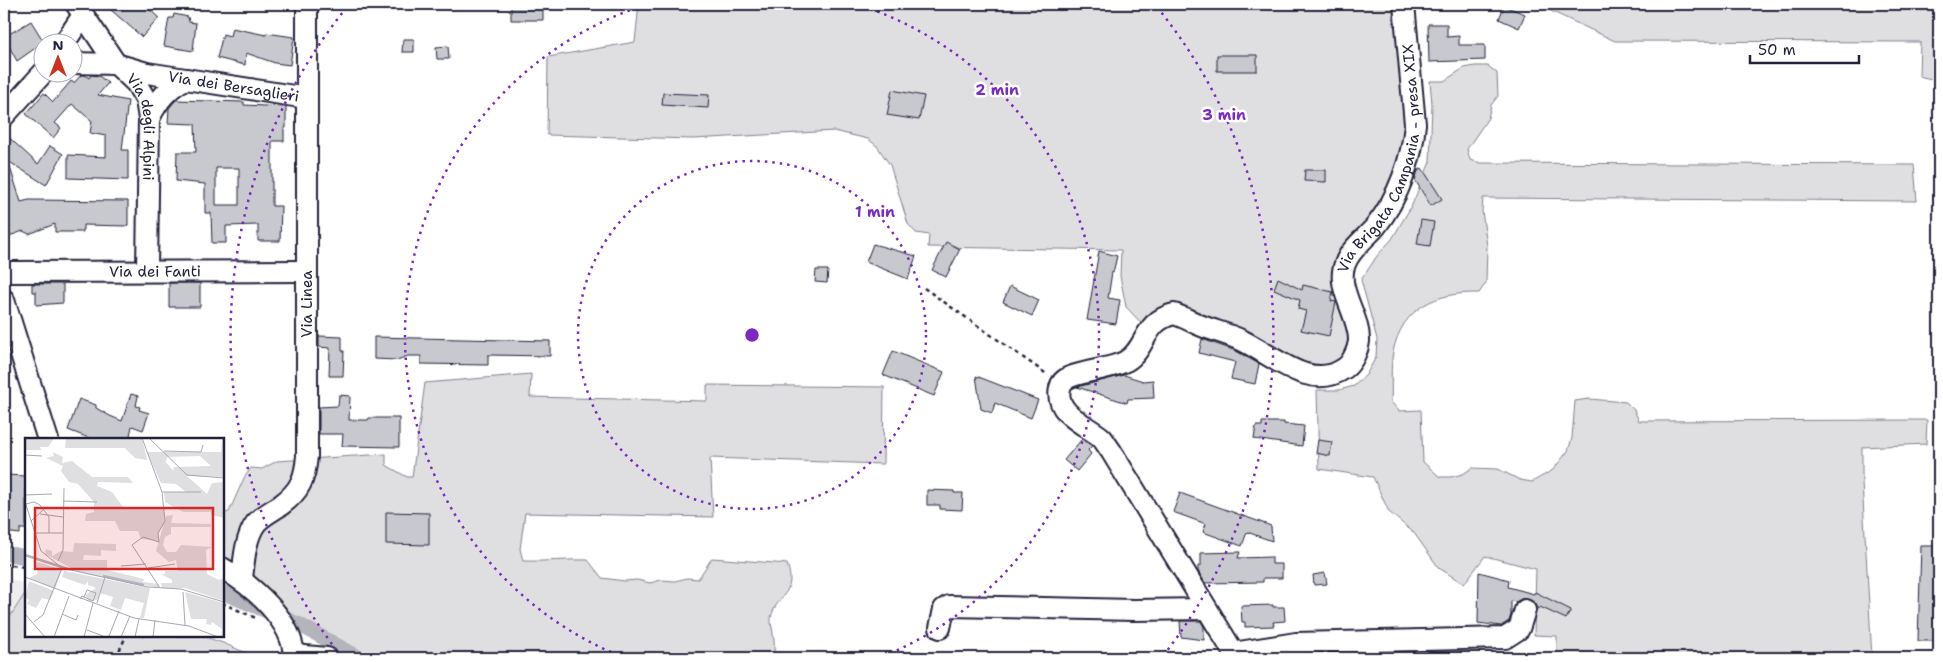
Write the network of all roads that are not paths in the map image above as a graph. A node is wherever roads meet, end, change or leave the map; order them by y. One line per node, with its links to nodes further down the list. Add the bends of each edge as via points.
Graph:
1 (307, 4): 9 (street, Via Linea)
2 (1404, 4): 20 (street, Via Brigata Campania - presa XIX, via 1415,124 1413,141 1405,170 1386,212 1344,265 1344,289 1355,316 1359,343 1348,365 1339,372 1325,375 1297,371 1242,340 1174,314 1155,323 1126,361 1067,378 1061,385 1062,405 1102,439 1111,451)
3 (79, 9): 4 (street); 6 (street, Via degli Alpini)
4 (69, 32)
5 (82, 63): 6 (street, Via dei Bersaglieri)
6 (116, 64): 7 (street, Via dei Bersaglieri); 11 (street, Via degli Alpini, via 136,83 146,100)
7 (186, 79): 9 (street, Via dei Bersaglieri); 11 (street, via 167,91)
8 (35, 82): 10 (street)
9 (307, 98): 13 (street, Via Linea)
10 (4, 116)
11 (149, 119): 12 (street, Via degli Alpini)
12 (147, 271): 13 (street, Via dei Fanti); 14 (street, Via dei Fanti)
13 (307, 271): 19 (street, Via Linea, via 305,475 297,490 256,524 248,539)
14 (4, 272)
15 (4, 300): 16 (street)
16 (12, 354): 17 (street)
17 (47, 438)
18 (224, 569): 19 (street)
19 (242, 579): 23 (street, via 263,598 280,621)
20 (1207, 609): 22 (street, via 949,606 944,609); 24 (street)
21 (1524, 610): 24 (street, via 1519,629 1506,638 1296,643)
22 (940, 628)
23 (294, 656): 25 (street)
24 (1235, 656)
25 (327, 658)

